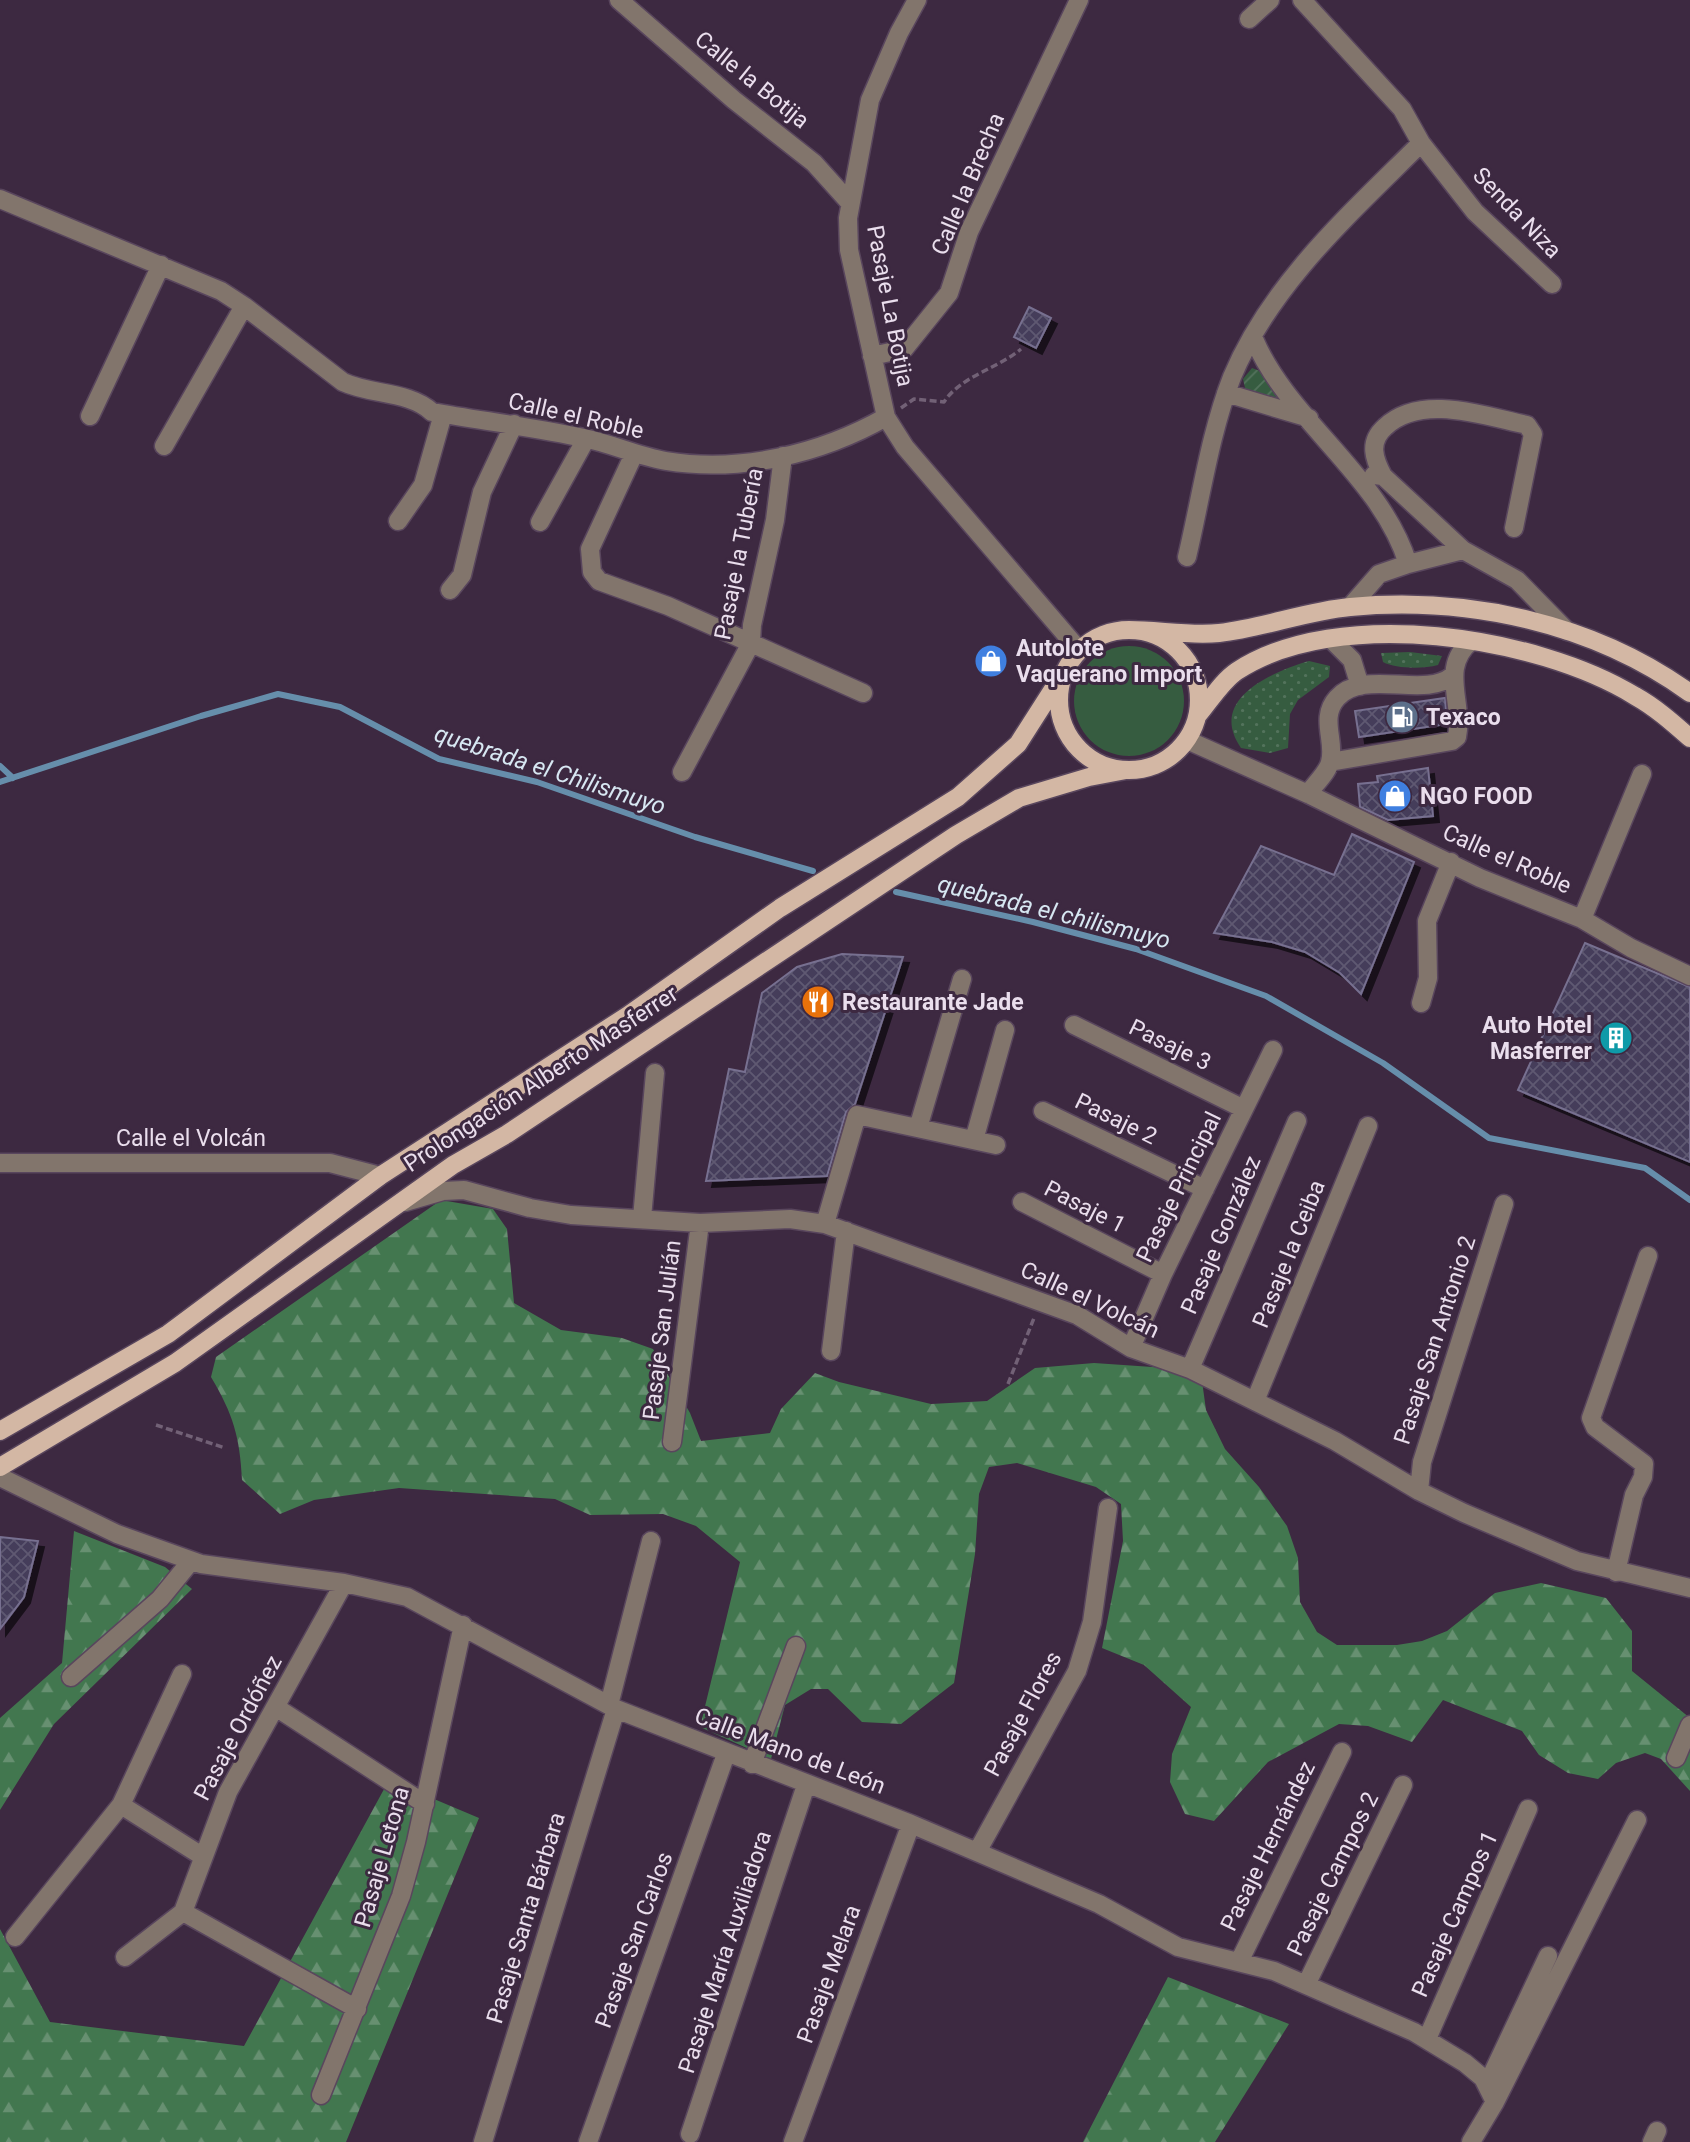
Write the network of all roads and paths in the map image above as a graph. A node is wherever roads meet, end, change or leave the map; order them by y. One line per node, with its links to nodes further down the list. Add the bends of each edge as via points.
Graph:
1 (619, 0): 9 (street, Calle la Botija, via 814,163)
2 (917, 0): 9 (street, Pasaje La Botija, via 870,100)
3 (1079, 0): 15 (street, Calle la Brecha, via 970,232 949,293 904,349)
4 (1270, 0): 6 (street)
5 (1302, 0): 7 (street, Senda Niza, via 1402,108)
6 (1249, 19)
7 (1421, 143): 11 (street, Senda Niza, via 1475,212); 13 (street, via 1314,250)
8 (0, 199): 10 (street, Calle el Roble)
9 (850, 203): 15 (street, Pasaje La Botija, via 849,250)
10 (161, 265): 12 (street, Calle el Roble); 18 (street)
11 (1552, 284)
12 (244, 306): 17 (street, Calle el Roble, via 343,382); 23 (street)
13 (1254, 339): 16 (street); 20 (street)
14 (1021, 349): 19 (path, via 1003,364 962,383 944,402 914,399)
15 (872, 356): 19 (street, Pasaje La Botija)
16 (1226, 393): 20 (street); 32 (street)
17 (443, 414): 21 (street, Calle el Roble); 28 (street, via 423,485)
18 (90, 416)
19 (886, 417): 25 (street, Calle el Roble, via 855,435); 41 (street, via 905,447)
20 (1309, 418): 26 (street)
21 (514, 424): 22 (street, Calle el Roble); 34 (street, via 482,492 462,575)
22 (586, 439): 24 (street, Calle el Roble); 29 (street)
23 (164, 446)
24 (634, 454): 25 (street, Calle el Roble, via 669,461 744,464); 40 (street, via 590,549 592,572 599,581)
25 (783, 456): 40 (street, Pasaje la Tubería)
26 (1353, 472): 27 (street); 33 (street, via 1401,541)
27 (1383, 476): 30 (street, via 1373,446 1380,432 1408,412 1446,410 1527,425 1533,435); 31 (street)
28 (398, 521)
29 (540, 523)
30 (1514, 528)
31 (1464, 550): 33 (street); 37 (street, via 1517,580)
32 (1187, 557)
33 (1408, 564): 35 (street, via 1379,574)
34 (450, 590)
35 (1350, 607): 36 (main road, via 1217,633); 37 (main road, via 1441,605 1518,616)
36 (1129, 629): 41 (main road, via 1101,635); 47 (main road, via 1168,641 1188,661 1198,687)
37 (1567, 631): 46 (main road, via 1634,659)
38 (1331, 639): 39 (main road, via 1413,633); 44 (street, via 1352,660); 47 (main road, via 1292,646 1234,673)
39 (1471, 641): 43 (street, via 1461,650); 48 (main road, via 1569,666 1606,681 1636,696)
40 (751, 643): 45 (street); 52 (street, Pasaje la Tubería)
41 (1079, 650): 42 (main road)
42 (1064, 672): 51 (main road, via 1059,712 1069,738 1100,764); 72 (main road, Prolongación Alberto Masferrer, via 1018,744 958,797 780,908 627,1016)
43 (1452, 676): 44 (street, via 1438,683); 50 (street, via 1457,737)
44 (1360, 686): 50 (street, via 1338,696 1331,707)
45 (863, 693)
46 (1690, 693)
47 (1198, 715): 49 (main road)
48 (1690, 738)
49 (1187, 740): 51 (main road, via 1154,766); 54 (street, Calle el Roble)
50 (1330, 762): 54 (street)
51 (1126, 770): 76 (main road, Prolongación Alberto Masferrer, via 1019,798 956,835)
52 (682, 772)
53 (1642, 774): 56 (street)
54 (1308, 794): 55 (street, Calle el Roble)
55 (1451, 862): 56 (street, Calle el Roble); 59 (street, via 1427,921 1428,969)
56 (1582, 919): 57 (street, Calle el Roble)
57 (1690, 976)
58 (962, 979): 68 (street)
59 (1421, 1003)
60 (1074, 1025): 64 (street, Pasaje 3)
61 (1005, 1030): 69 (street)
62 (1273, 1050): 64 (street, Pasaje Principal)
63 (655, 1073): 77 (street)
64 (1244, 1109): 73 (street, Pasaje Principal)
65 (1043, 1111): 73 (street, Pasaje 2)
66 (1297, 1121): 86 (street, Pasaje González)
67 (1368, 1126): 88 (street, Pasaje la Ceiba)
68 (918, 1128): 69 (street); 79 (street, via 857,1115)
69 (974, 1140): 70 (street)
70 (996, 1145)
71 (0, 1163): 72 (street, Calle el Volcán, via 330,1163)
72 (380, 1176): 90 (main road, Prolongación Alberto Masferrer, via 168,1334)
73 (1205, 1189): 82 (street, Pasaje Principal)
74 (1022, 1202): 82 (street, Pasaje 1)
75 (1504, 1204): 95 (street, Pasaje San Antonio 2, via 1422,1462)
76 (394, 1206): 77 (street, Calle el Volcán, via 464,1189 571,1215); 93 (main road, Prolongación Alberto Masferrer, via 176,1363)
77 (642, 1218): 78 (street, Calle el Volcán)
78 (700, 1223): 79 (street, Calle el Volcán, via 790,1219); 91 (street, Pasaje San Julián)
79 (825, 1224): 80 (street, Calle el Volcán)
80 (846, 1231): 83 (street, Calle el Volcán); 85 (street)
81 (1648, 1256): 99 (street, via 1591,1418 1595,1427 1644,1464)
82 (1164, 1274): 84 (street, Pasaje Principal)
83 (1042, 1300): 84 (street, Calle el Volcán); 87 (path)
84 (1131, 1348): 86 (street, Calle el Volcán)
85 (831, 1351)
86 (1190, 1369): 88 (street, Calle el Volcán)
87 (1008, 1384)
88 (1255, 1401): 95 (street, Calle el Volcán)
89 (156, 1425): 92 (path)
90 (0, 1431)
91 (672, 1442)
92 (225, 1448)
93 (0, 1466)
94 (0, 1477): 98 (street, Calle Mano de León, via 117,1534)
95 (1419, 1491): 99 (street, Calle el Volcán, via 1577,1561)
96 (1108, 1508): 120 (street, Pasaje Flores, via 1092,1622 1077,1671)
97 (650, 1541): 106 (street, Pasaje Santa Bárbara)
98 (191, 1561): 100 (street, Calle Mano de León); 105 (street, via 160,1599)
99 (1616, 1573): 101 (street, Calle el Volcán)
100 (344, 1583): 102 (street, Calle Mano de León, via 407,1597); 107 (street, Pasaje Ordóñez)
101 (1690, 1588)
102 (463, 1625): 106 (street, Calle Mano de León); 115 (street, Pasaje Letona)
103 (796, 1646): 112 (street)
104 (182, 1674): 116 (street)
105 (71, 1678)
106 (612, 1707): 110 (street, Calle Mano de León); 134 (street, Pasaje Santa Bárbara)
107 (277, 1708): 115 (street); 121 (street, Pasaje Ordóñez, via 228,1792)
108 (1690, 1725): 111 (street)
109 (1342, 1752): 126 (street, Pasaje Hernández)
110 (726, 1754): 112 (street, Calle Mano de León); 135 (street, Pasaje San Carlos)
111 (1676, 1758)
112 (752, 1764): 114 (street, Calle Mano de León)
113 (1403, 1784): 127 (street, Pasaje Campos 2)
114 (806, 1785): 119 (street, Calle Mano de León); 133 (street, Pasaje María Auxiliadora)
115 (425, 1804): 128 (street, Pasaje Letona, via 401,1896)
116 (121, 1805): 121 (street); 123 (street)
117 (1528, 1809): 129 (street, Pasaje Campos 1)
118 (1637, 1820): 132 (street)
119 (911, 1824): 120 (street, Calle Mano de León); 136 (street, Pasaje Melara)
120 (977, 1853): 126 (street, Calle Mano de León, via 1099,1905 1178,1947)
121 (202, 1856): 122 (street, Pasaje Ordóñez)
122 (183, 1912): 125 (street); 128 (street)
123 (15, 1937)
124 (1548, 1956): 130 (street)
125 (125, 1957)
126 (1239, 1962): 127 (street, Calle Mano de León)
127 (1306, 1985): 129 (street, Calle Mano de León)
128 (357, 2009): 131 (street, Pasaje Letona)
129 (1427, 2039): 130 (street, Calle Mano de León, via 1465,2063)
130 (1487, 2085): 132 (street, Calle Mano de León)
131 (321, 2095)
132 (1495, 2102): 137 (street)
133 (690, 2134)
134 (483, 2142)
135 (588, 2142)
136 (793, 2142)
137 (1471, 2142)

